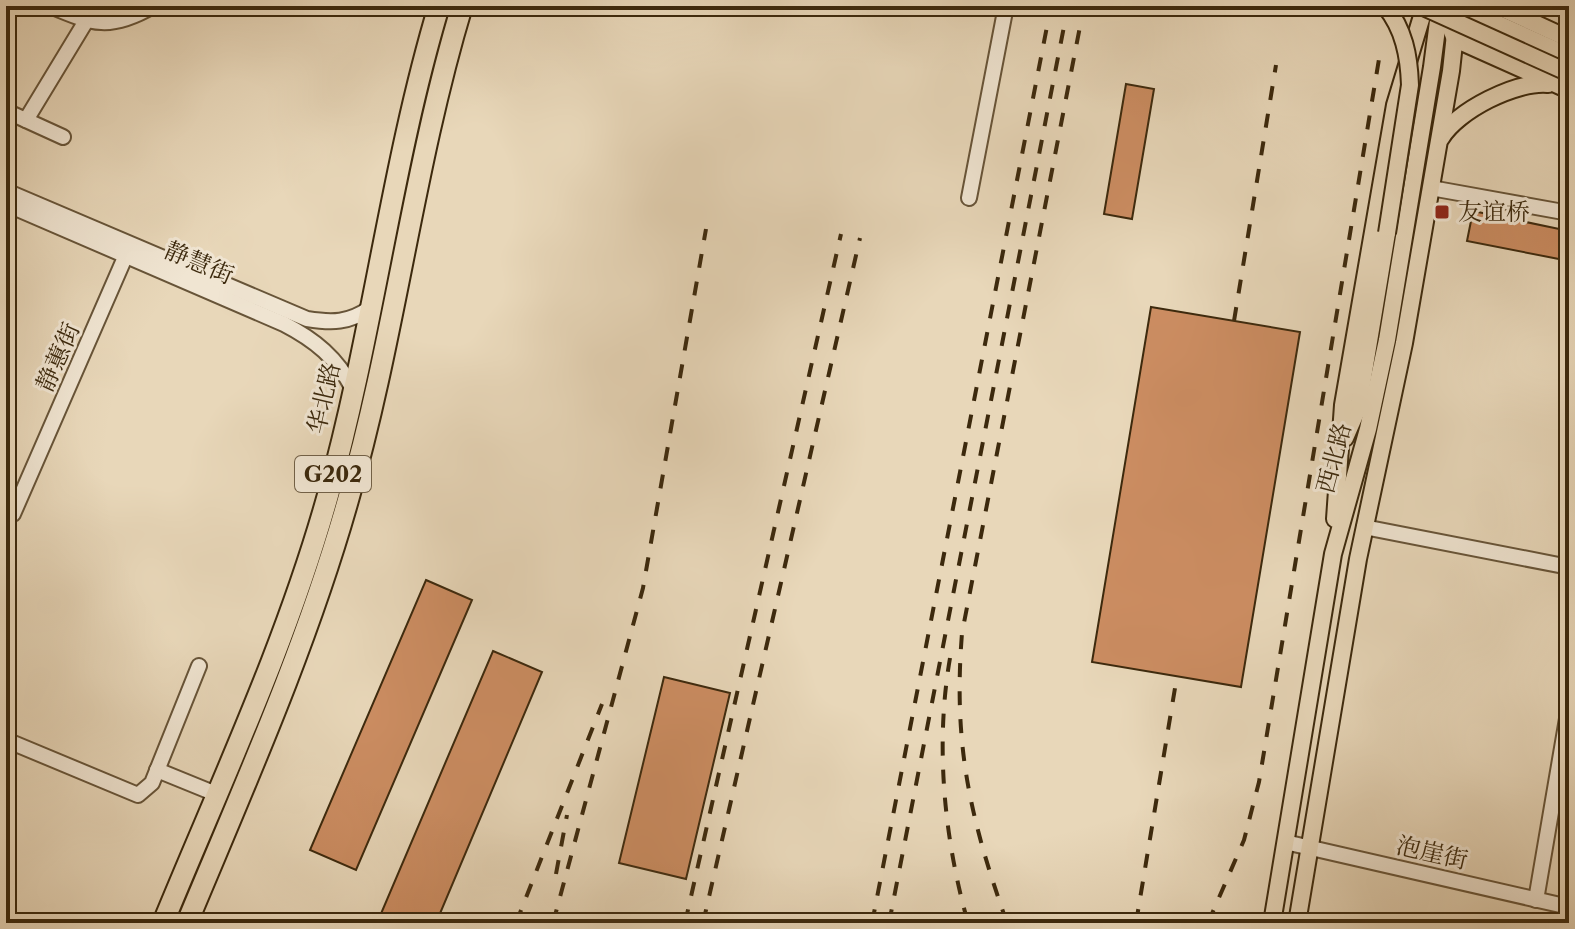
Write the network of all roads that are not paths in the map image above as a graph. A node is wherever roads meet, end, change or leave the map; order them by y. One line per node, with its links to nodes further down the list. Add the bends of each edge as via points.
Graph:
1 (50, 6): 11 (street)
2 (153, 6): 11 (street, via 130,20)
3 (439, 6): 26 (highway, 华北路 / G202)
4 (462, 6): 43 (highway, 华北路 / G202, via 429,130 348,500 291,671)
5 (1006, 6): 22 (street)
6 (1385, 6): 28 (main road, bridge, via 1406,46 1410,76 1358,408)
7 (1423, 6): 15 (main road, bridge); 28 (main road, via 1395,105)
8 (1440, 6): 12 (main road); 31 (main road, 西北路, via 1387,340)
9 (1458, 6): 12 (main road, 西北路); 14 (main road)
10 (1497, 6): 13 (main road)
11 (86, 21): 17 (street)
12 (1455, 39): 15 (main road); 19 (main road, 西北路)
13 (1569, 39)
14 (1569, 56)
15 (1566, 83): 19 (main road, via 1514,87 1456,121)
16 (6, 111): 17 (street)
17 (26, 120): 18 (street)
18 (63, 137)
19 (1438, 143): 20 (main road, 西北路)
20 (1431, 188): 24 (street); 30 (main road, 西北路)
21 (6, 191): 26 (street, 静慧街, via 307,319 341,322)
22 (969, 198)
23 (6, 204): 25 (street, 静慧街)
24 (1569, 213)
25 (126, 255): 27 (street, 静慧街, via 302,333 334,359); 29 (street, 静蕙街, via 13,514)
26 (370, 308): 27 (highway, 华北路 / G202)
27 (353, 389): 37 (highway, 华北路 / G202, via 300,586)
28 (1340, 446): 31 (main road)
29 (6, 510)
30 (1364, 527): 32 (street); 39 (main road, 西北路)
31 (1333, 554): 38 (main road, 西北路)
32 (1569, 567)
33 (199, 666): 36 (street)
34 (1569, 707): 40 (street)
35 (6, 740): 36 (street, via 138,795)
36 (157, 770): 37 (street)
37 (216, 794): 42 (highway, 华北路 / G202)
38 (1285, 842): 39 (street, 泡崖街); 44 (main road, 西北路)
39 (1310, 848): 40 (street, 泡崖街); 45 (main road, 西北路)
40 (1536, 900): 41 (street, 泡崖街)
41 (1569, 907)
42 (163, 923)
43 (187, 923)
44 (1272, 923)
45 (1297, 923)

